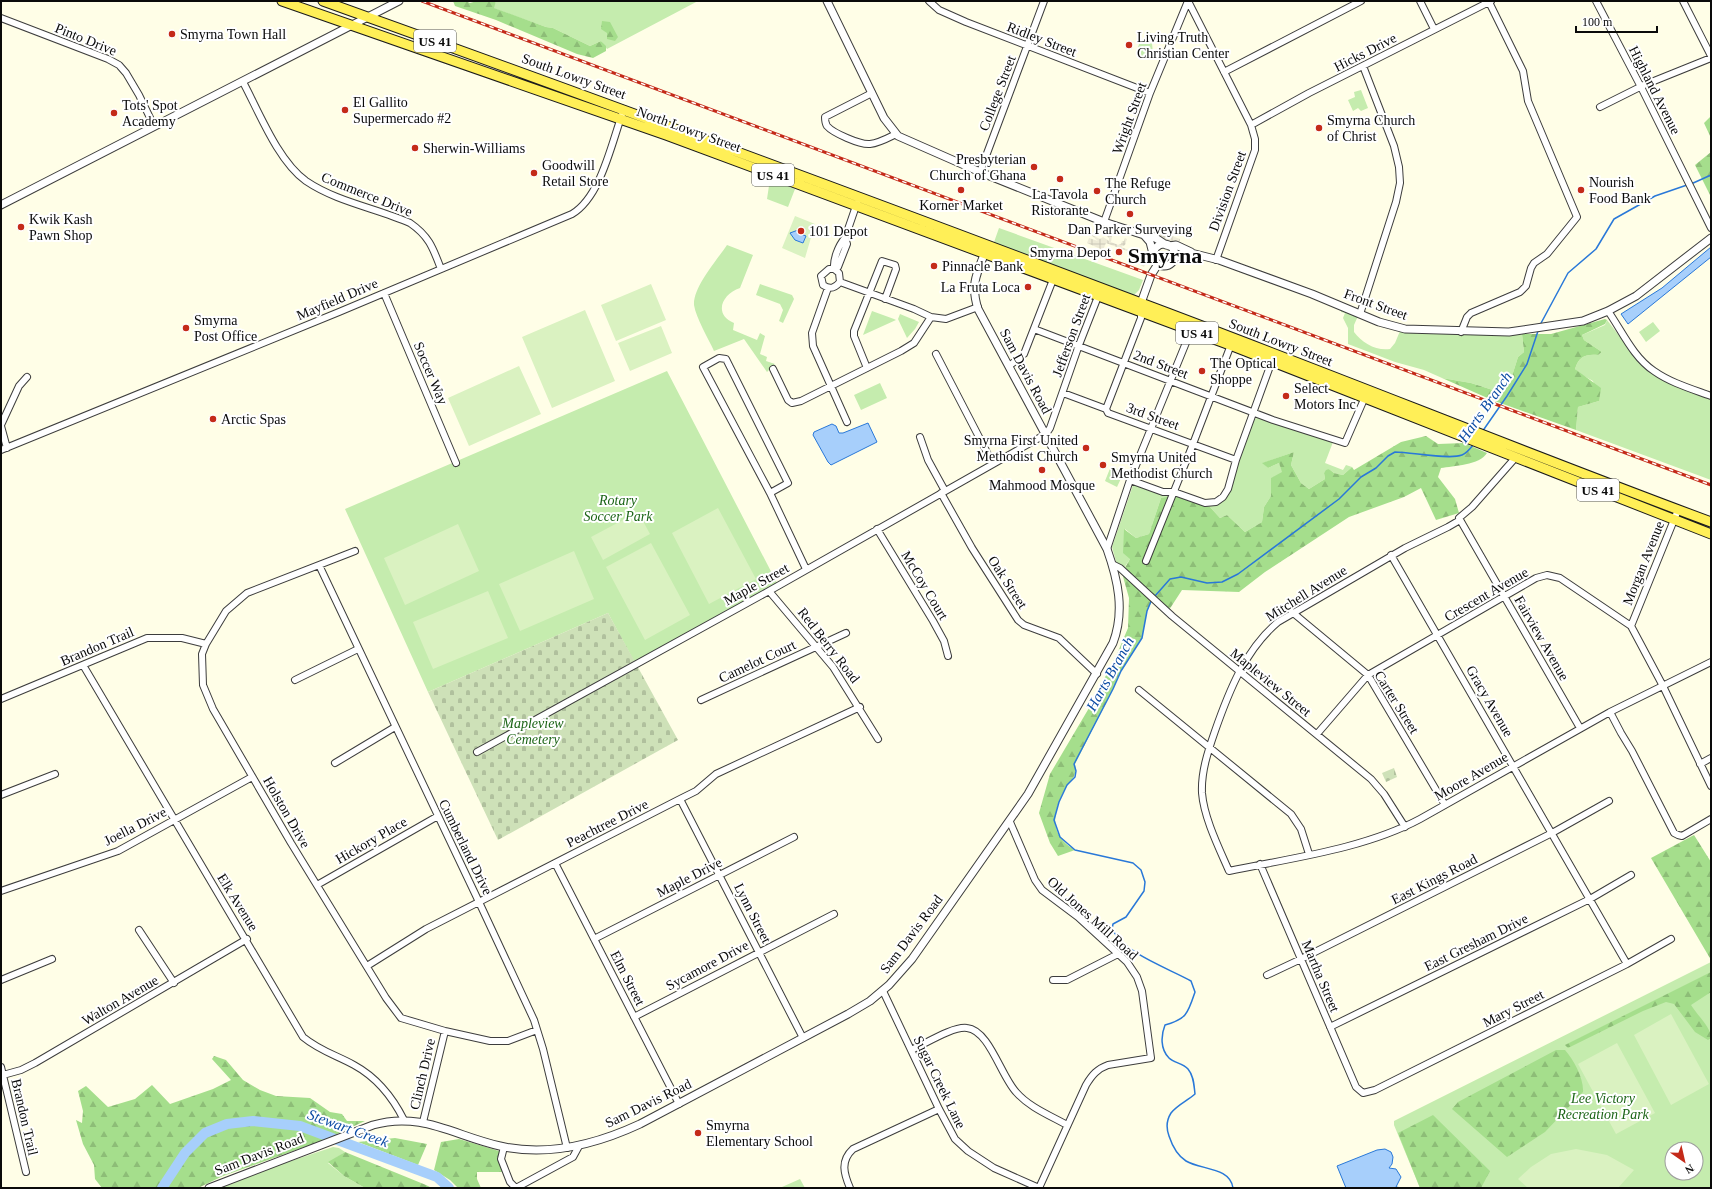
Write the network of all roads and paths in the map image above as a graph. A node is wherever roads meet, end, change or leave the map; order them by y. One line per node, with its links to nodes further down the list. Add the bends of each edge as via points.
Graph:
1 (282, 1): 15 (main road, North Lowry Street / US 41)
2 (323, 1): 13 (main road, South Lowry Street / US 41)
3 (399, 1): 13 (street)
4 (827, 1): 23 (street)
5 (929, 1): 17 (street, Ridley Street, via 939,10)
6 (1044, 1): 17 (street, College Street)
7 (1188, 1): 20 (street, Division Street); 24 (street, Wright Street)
8 (1361, 1): 20 (street)
9 (1420, 1): 16 (street)
10 (1596, 1): 22 (street, Highland Avenue)
11 (1683, 1): 18 (street)
12 (1490, 2): 16 (street, Hicks Drive); 61 (street, via 1524,71 1528,101 1577,217 1547,254 1534,262 1526,286 1520,292 1471,313)
13 (368, 17): 15 (street); 26 (main road, South Lowry Street / US 41)
14 (1, 18): 29 (street, Pinto Drive, via 119,65 132,82)
15 (352, 26): 21 (street); 27 (main road, North Lowry Street / US 41)
16 (1434, 29): 19 (street, Hicks Drive)
17 (1028, 46): 24 (street, Ridley Street); 31 (street, College Street)
18 (1711, 57): 22 (street)
19 (1363, 66): 28 (street, Hicks Drive); 57 (street, via 1394,146 1400,183)
20 (1224, 72): 28 (street, Division Street)
21 (243, 82): 29 (street); 46 (street, Commerce Drive, via 284,158 295,172 326,192 410,223 424,233)
22 (1641, 87): 25 (street); 35 (street, Highland Avenue)
23 (872, 93): 30 (street, via 884,118); 30 (street, via 825,117 825,121 828,126 852,139 869,144)
24 (1150, 93): 34 (street, Wright Street)
25 (1600, 107)
26 (624, 109): 27 (street, Mayfield Drive); 32 (main road, South Lowry Street / US 41)
27 (620, 119): 32 (main road, North Lowry Street / US 41); 46 (street, Mayfield Drive, via 598,184 581,209)
28 (1251, 125): 43 (street, Division Street, via 1255,150)
29 (154, 126): 33 (street)
30 (896, 134): 31 (street, Front Street)
31 (980, 172): 34 (street, Front Street)
32 (857, 202): 39 (main road, South Lowry Street / US 41); 45 (street, via 833,264)
33 (1, 205)
34 (1104, 222): 36 (street, Front Street)
35 (1711, 228)
36 (1144, 235): 38 (street, Front Street); 41 (street, via 1150,242)
37 (1711, 238): 56 (street, Front Street, via 1636,296)
38 (1168, 245): 40 (street, Front Street, via 1181,246); 41 (street, via 1158,246); 42 (street, via 1175,252)
39 (986, 250): 47 (main road, South Lowry Street / US 41); 54 (street, Sam Davis Road, via 974,281 974,296)
40 (1193, 253): 42 (street); 43 (street, Front Street)
41 (1153, 254): 44 (street)
42 (1175, 258): 44 (street, via 1166,266)
43 (1216, 260): 57 (street, Front Street)
44 (1158, 264): 55 (street, via 1151,275)
45 (834, 268): 48 (street, via 839,273); 49 (street, via 821,276 823,285)
46 (441, 269): 50 (street, Mayfield Drive)
47 (1054, 276): 52 (main road, South Lowry Street / US 41); 60 (street)
48 (840, 282): 49 (street, via 833,288); 51 (street)
49 (828, 288): 72 (street, via 812,333 813,346)
50 (384, 293): 87 (street, Mayfield Drive); 90 (street, Soccer Way)
51 (869, 293): 53 (street); 53 (street, via 882,261 895,266 896,269); 68 (street, via 854,331)
52 (1100, 293): 55 (main road, South Lowry Street / US 41); 63 (street, Jefferson Street)
53 (885, 299): 58 (street, via 914,308)
54 (978, 307): 58 (street, via 946,319); 67 (street, Sam Davis Road)
55 (1141, 307): 59 (main road, South Lowry Street / US 41); 66 (street, via 1141,318)
56 (1608, 311): 61 (street, Front Street, via 1583,321 1558,326 1509,332); 74 (street, via 1640,358 1654,371)
57 (1360, 314): 61 (street, Front Street, via 1405,330)
58 (931, 317): 68 (street, via 914,343)
59 (1192, 327): 62 (main road, South Lowry Street / US 41); 71 (street)
60 (1034, 329): 63 (street, 2nd Street); 67 (street, via 1024,354)
61 (1461, 332)
62 (1232, 342): 65 (main road, South Lowry Street / US 41); 75 (street)
63 (1079, 345): 66 (street, 2nd Street); 73 (street, Jefferson Street)
64 (936, 354): 91 (street)
65 (1273, 358): 76 (main road, US 41); 78 (street); 83 (main road, South Lowry Street / US 41)
66 (1124, 363): 71 (street, 2nd Street); 77 (street)
67 (1009, 366): 82 (street, Sam Davis Road)
68 (867, 368): 72 (street)
69 (773, 369): 72 (street, via 788,400 792,403)
70 (27, 377): 80 (street, via 19,386)
71 (1170, 380): 75 (street, 2nd Street); 81 (street)
72 (830, 386): 79 (street)
73 (1063, 393): 77 (street, 3rd Street); 82 (street, Jefferson Street)
74 (1711, 396)
75 (1212, 397): 78 (street, 2nd Street); 86 (street)
76 (1365, 397): 78 (street, 2nd Street, via 1345,443); 83 (main road, US 41)
77 (1106, 409): 81 (street, 3rd Street, via 1108,413)
78 (1254, 413): 89 (street)
79 (848, 422)
80 (1, 425): 87 (street)
81 (1151, 428): 86 (street, 3rd Street); 92 (street)
82 (1046, 434): 91 (street, Maple Street); 102 (street, Sam Davis Road)
83 (1468, 434): 85 (main road, South Lowry Street / US 41)
84 (920, 436): 93 (street, Oak Street)
85 (1488, 442): 88 (main road, US 41); 96 (main road, South Lowry Street / US 41)
86 (1194, 444): 89 (street, 3rd Street); 94 (street)
87 (4, 449)
88 (1516, 457): 97 (street, Mitchell Avenue); 98 (main road, US 41)
89 (1236, 460): 94 (street, via 1228,489 1216,502 1205,503)
90 (456, 463)
91 (993, 464): 93 (street, Maple Street)
92 (1130, 480): 94 (street, via 1163,492); 102 (street)
93 (943, 492): 100 (street, Maple Street); 122 (street, Oak Street, via 972,548 1018,620 1024,625 1059,638)
94 (1174, 492): 105 (street)
95 (770, 493): 95 (street, via 703,367 720,358 726,359 788,483); 108 (street)
96 (1678, 510): 98 (street, Morgan Avenue); 99 (main road, South Lowry Street / US 41)
97 (1460, 519): 104 (street, Mitchell Avenue); 110 (street, Fairview Avenue)
98 (1673, 520): 101 (main road, US 41); 112 (street, Morgan Avenue)
99 (1711, 522)
100 (876, 529): 108 (street, Maple Street); 118 (street, McCoy Court, via 933,621 944,641)
101 (1711, 534)
102 (1107, 549): 106 (street, Sam Davis Road)
103 (355, 551): 107 (street, Holston Drive)
104 (1391, 555): 111 (street, Mitchell Avenue); 114 (street, Gracy Avenue)
105 (1146, 561)
106 (1112, 564): 121 (street, Mapleview Street, via 1120,568 1172,616); 122 (street, Sam Davis Road, via 1120,601 1119,625 1113,644)
107 (318, 565): 115 (street, Holston Drive, via 247,593 226,611); 117 (street, Cumberland Drive)
108 (806, 569): 109 (street, Maple Street)
109 (769, 591): 116 (street, Red Berry Road); 136 (street, Maple Street)
110 (1504, 597): 112 (street, Crescent Avenue, via 1540,576 1555,576); 114 (street, Crescent Avenue); 132 (street, Fairview Avenue)
111 (1292, 612): 121 (street, Mitchell Avenue, via 1264,634); 123 (street, Carter Street)
112 (1631, 626): 125 (street, Crescent Avenue)
113 (846, 633): 116 (street, Camelot Court)
114 (1437, 635): 123 (street, Crescent Avenue); 140 (street, Gracy Avenue)
115 (206, 644): 120 (street, Brandon Trail, via 182,638 147,638); 142 (street, Holston Drive, via 202,654 203,685 213,709)
116 (817, 647): 128 (street, Camelot Court); 129 (street, Red Berry Road)
117 (358, 649): 124 (street); 131 (street, Cumberland Drive)
118 (948, 656)
119 (1711, 662): 125 (street, Moore Avenue)
120 (84, 665): 127 (street, Brandon Trail); 149 (street, Elk Avenue)
121 (1239, 671): 133 (street, Mapleview Street); 135 (street, Mitchell Avenue)
122 (1097, 674): 151 (street, Sam Davis Road)
123 (1368, 675): 133 (street, Crescent Avenue); 147 (street, Carter Street)
124 (295, 680)
125 (1663, 686): 130 (street, Moore Avenue); 139 (street, Crescent Avenue)
126 (1139, 690): 135 (street)
127 (1, 699)
128 (701, 700)
129 (860, 707): 134 (street, Red Berry Road); 145 (street, Peachtree Drive, via 716,774)
130 (1610, 712): 132 (street, Moore Avenue); 150 (street, via 1674,833 1682,836)
131 (395, 727): 138 (street); 148 (street, Cumberland Drive)
132 (1580, 728): 140 (street, Moore Avenue)
133 (1316, 734): 152 (street, Mapleview Street, via 1374,783)
134 (878, 738)
135 (1209, 748): 155 (street, via 1290,814 1301,829); 158 (street, Mitchell Avenue, via 1202,795)
136 (477, 752)
137 (1711, 758): 139 (street)
138 (334, 763)
139 (1700, 764): 143 (street, Crescent Avenue)
140 (1513, 766): 147 (street, Moore Avenue); 153 (street, Gracy Avenue)
141 (55, 774): 144 (street)
142 (252, 777): 149 (street, Joella Drive); 161 (street, Holston Drive)
143 (1711, 786)
144 (1, 794)
145 (680, 799): 156 (street, Peachtree Drive); 159 (street, Lynn Street)
146 (1609, 801): 153 (street, East Kings Road)
147 (1445, 805): 152 (street, Moore Avenue)
148 (438, 816): 161 (street, Hickory Place); 164 (street, Cumberland Drive)
149 (174, 819): 162 (street, Joella Drive, via 118,850); 167 (street, Elk Avenue)
150 (1711, 819)
151 (1010, 822): 171 (street, Old Jones Mill Road, via 1035,880 1042,890 1072,912); 180 (street, Sam Davis Road, via 906,967)
152 (1405, 827): 155 (street, Moore Avenue, via 1377,838)
153 (1552, 833): 163 (street, Gracy Avenue); 173 (street, East Kings Road)
154 (794, 837): 159 (street, Maple Drive)
155 (1309, 854): 157 (street, Moore Avenue)
156 (555, 862): 164 (street, Peachtree Drive); 168 (street, Elm Street)
157 (1260, 864): 158 (street, Moore Avenue); 173 (street, Martha Street)
158 (1229, 871)
159 (720, 875): 168 (street, Maple Drive); 170 (street, Lynn Street)
160 (1632, 875): 163 (street, East Gresham Drive)
161 (317, 885): 175 (street, Holston Drive)
162 (1, 891)
163 (1590, 899): 174 (street, Gracy Avenue); 182 (street, East Gresham Drive)
164 (479, 902): 175 (street, Peachtree Drive, via 426,929); 183 (street, Cumberland Drive)
165 (834, 914): 170 (street, Sycamore Drive)
166 (139, 930): 179 (street)
167 (247, 939): 179 (street, Walton Avenue); 192 (street, Elk Avenue, via 303,1037 314,1047 368,1074 393,1100)
168 (594, 939): 181 (street, Elm Street)
169 (1671, 939): 174 (street, Mary Street)
170 (759, 952): 181 (street, Sycamore Drive); 185 (street, Lynn Street)
171 (1118, 954): 178 (street, via 1067,980); 194 (street, Old Jones Mill Road, via 1132,969 1140,985 1151,1058 1116,1063 1097,1070 1086,1085)
172 (52, 959): 177 (street)
173 (1301, 959): 176 (street, East Kings Road); 182 (street, Martha Street)
174 (1627, 964): 189 (street, Mary Street, via 1375,1090)
175 (367, 966): 184 (street, Holston Drive, via 401,1018)
176 (1267, 975)
177 (1, 980)
178 (1053, 980)
179 (174, 983): 188 (street, Walton Avenue, via 29,1067)
180 (883, 991): 185 (street, Sam Davis Road, via 848,1014); 186 (street, Sugar Creek Lane)
181 (634, 1017): 190 (street, Elm Street)
182 (1330, 1028): 189 (street, Martha Street, via 1356,1087)
183 (537, 1030): 184 (street, Holston Drive, via 502,1042); 197 (street, Cumberland Drive)
184 (445, 1031): 193 (street, Clinch Drive)
185 (803, 1038): 190 (street, Sam Davis Road)
186 (911, 1050): 191 (street, Sugar Creek Lane); 194 (street, via 953,1030 974,1029 983,1036 1004,1076 1018,1095 1035,1108)
187 (1, 1067): 188 (street, Brandon Trail)
188 (3, 1075): 198 (street, Brandon Trail)
189 (1363, 1093)
190 (678, 1104): 195 (street, Sam Davis Road, via 624,1132)
191 (939, 1109): 201 (street, via 853,1150 845,1159 844,1165); 202 (street, Sugar Creek Lane, via 955,1139 968,1151 994,1168)
192 (404, 1120): 193 (street, Sam Davis Road); 199 (street, Sam Davis Road, via 377,1123)
193 (423, 1122): 196 (street, Sam Davis Road)
194 (1067, 1125): 202 (street)
195 (579, 1146): 197 (street, Sam Davis Road); 200 (street, via 573,1157)
196 (504, 1147): 197 (street, Sam Davis Road, via 536,1150); 200 (street, via 501,1159 510,1182)
197 (567, 1148)
198 (26, 1172)
199 (209, 1188)
200 (516, 1188)
201 (850, 1188)
202 (1039, 1188)

